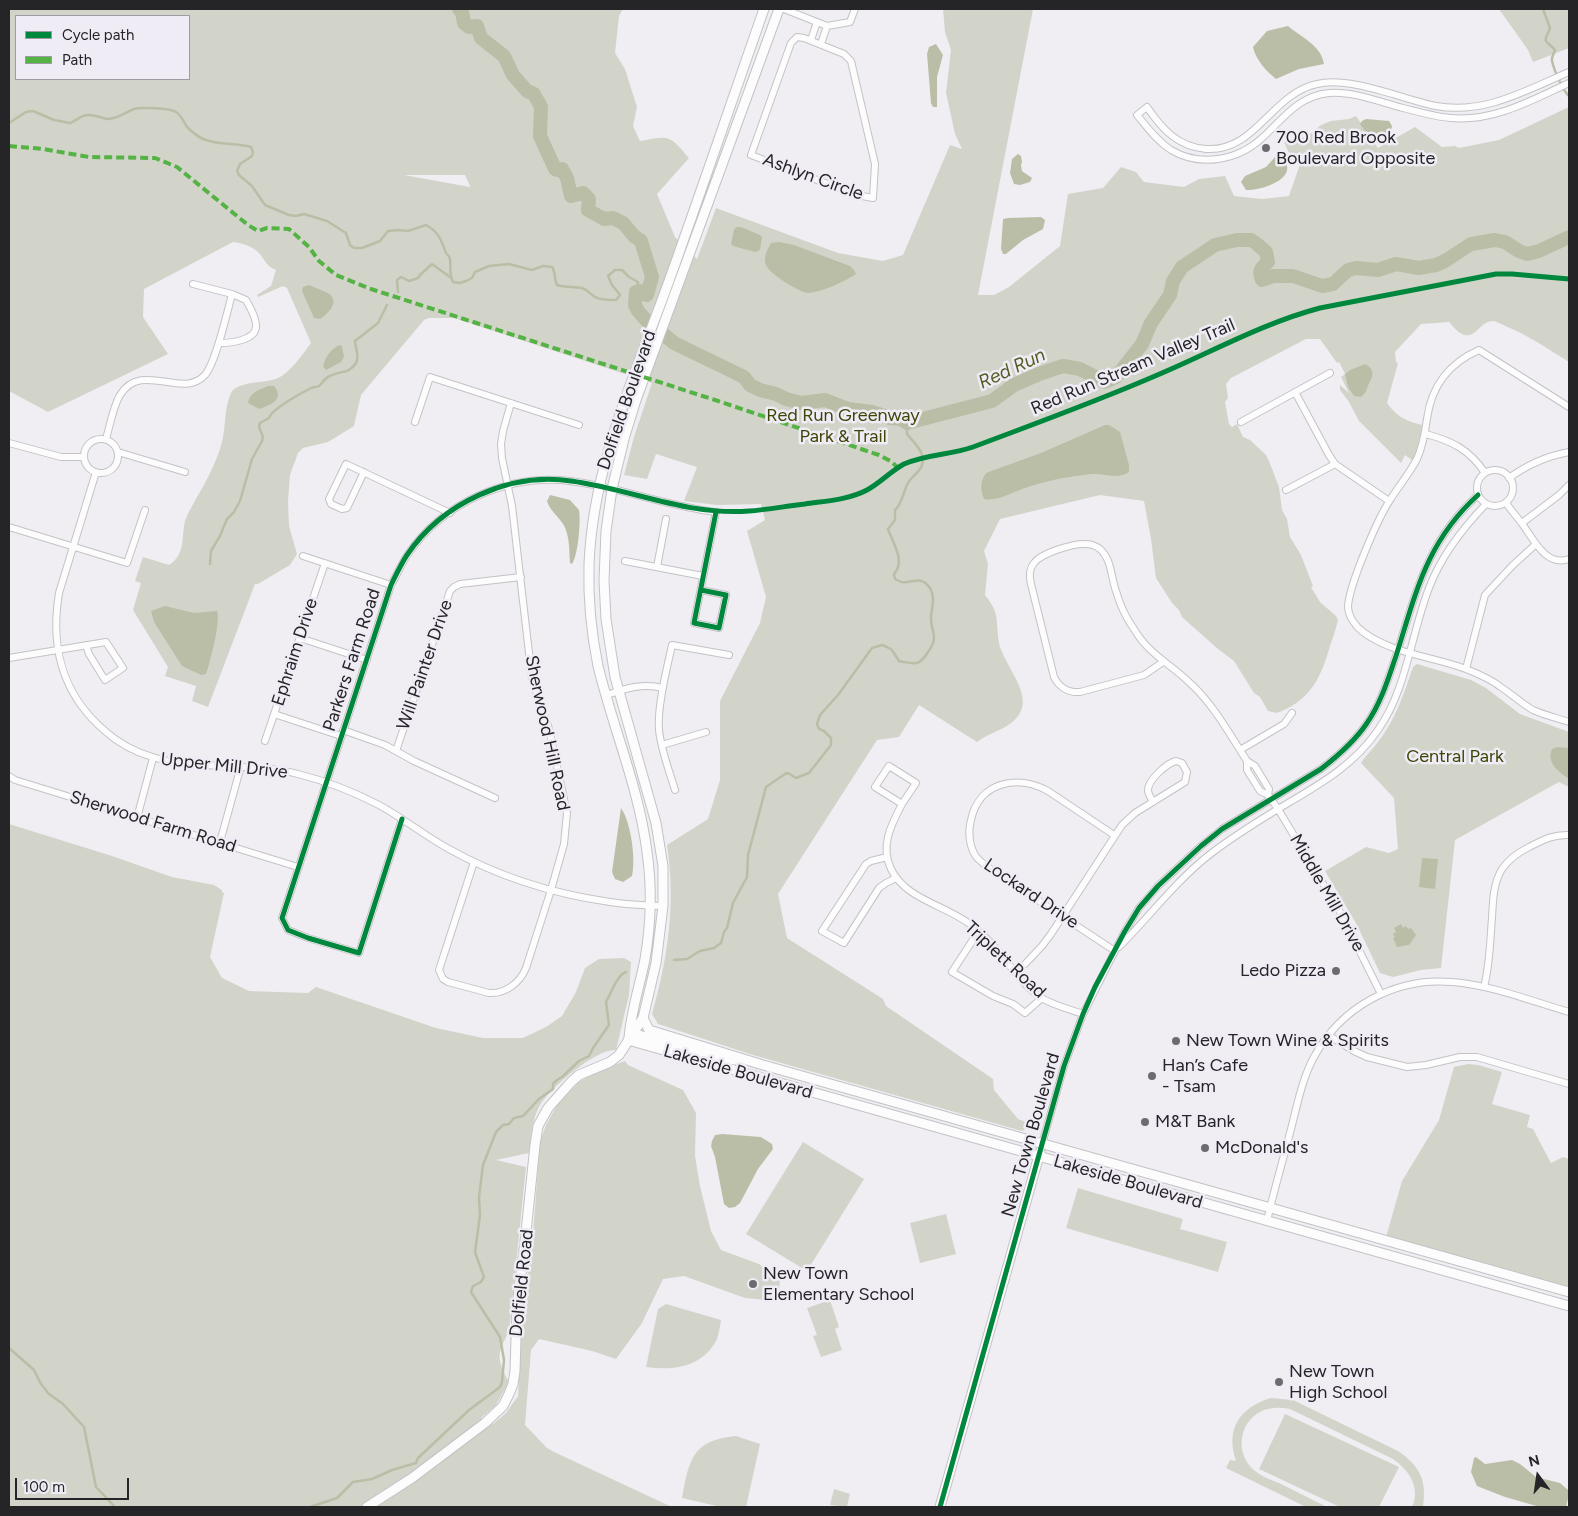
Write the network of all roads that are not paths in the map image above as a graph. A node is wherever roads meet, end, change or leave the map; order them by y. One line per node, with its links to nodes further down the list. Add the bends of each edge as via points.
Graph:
1 (764, 9): 35 (main road, Dolfield Boulevard, via 612,434)
2 (779, 9): 36 (main road, Dolfield Boulevard, via 636,400)
3 (784, 9): 5 (street)
4 (855, 9): 6 (street, via 850,22)
5 (817, 22): 6 (street); 7 (street)
6 (828, 26): 8 (street)
7 (811, 40): 8 (street, Ashlyn Circle); 8 (street, Ashlyn Circle, via 797,37 791,43 751,155 873,198 875,164 853,66 847,56)
8 (821, 44)
9 (1569, 72): 10 (street, via 1502,101 1463,108 1437,106 1346,82 1317,84 1284,99 1238,142 1218,148 1195,148 1177,140 1163,129 1147,108 1137,115 1172,150 1207,160 1243,152 1298,103 1319,94 1344,93 1435,116 1464,119 1505,111)
10 (1569, 83)
11 (193, 284): 12 (street)
12 (232, 294): 13 (street); 13 (street, via 246,300 256,327 254,332 239,341)
13 (219, 343): 22 (street, via 208,370 197,380 182,384 143,379 126,388 117,402)
14 (1330, 373): 15 (street)
15 (1295, 392): 19 (street); 27 (street)
16 (511, 403): 18 (street, via 430,377); 20 (street); 33 (street, Sherwood Hill Road, via 501,444)
17 (1569, 407): 21 (street, via 1479,350 1456,363 1440,381 1429,408)
18 (415, 422)
19 (1241, 422)
20 (579, 425)
21 (1426, 434): 31 (street, via 1446,439 1459,447 1478,462); 39 (street, via 1420,454)
22 (106, 439): 24 (street); 26 (street, via 90,442)
23 (9, 443): 26 (street, via 61,457)
24 (118, 452): 28 (street, via 113,469); 29 (street)
25 (1569, 452): 32 (street, via 1530,465)
26 (84, 457): 28 (street)
27 (1335, 464): 37 (street); 39 (street)
28 (96, 472): 48 (street, Upper Mill Drive)
29 (185, 472)
30 (364, 472): 30 (street, via 346,464 329,499 330,504 342,510 347,508); 43 (street)
31 (1485, 473): 32 (street, via 1500,471); 38 (street, via 1477,484)
32 (1509, 478): 40 (street, via 1513,486)
33 (509, 485): 35 (street, Parkers Farm Road, via 547,479); 43 (street, Parkers Farm Road, via 486,491); 55 (street, Sherwood Hill Road)
34 (1569, 485): 45 (street)
35 (598, 486): 36 (street, Parkers Farm Road); 70 (main road, Dolfield Boulevard, via 589,601 594,641)
36 (612, 489): 54 (street, via 716,512); 69 (main road, Dolfield Boulevard, via 604,581 608,638)
37 (1286, 490)
38 (1478, 495): 41 (street); 61 (street, New Town Boulevard, via 1437,542 1418,584)
39 (1389, 501): 61 (street, via 1361,564 1348,608 1350,617 1363,632)
40 (1506, 503): 41 (street); 45 (street)
41 (1486, 504): 62 (street, New Town Boulevard, via 1464,528 1436,571)
42 (145, 510): 48 (street, via 127,563)
43 (450, 512): 56 (street, Parkers Farm Road, via 419,540)
44 (666, 520): 53 (street)
45 (1522, 523): 47 (street)
46 (9, 527): 48 (street)
47 (1536, 544): 50 (street, via 1548,557); 67 (street, via 1486,595)
48 (73, 547): 60 (street, Upper Mill Drive, via 57,603)
49 (303, 556): 52 (street)
50 (1569, 559)
51 (625, 561): 53 (street)
52 (325, 563): 56 (street); 58 (street, Ephraim Drive)
53 (657, 567): 54 (street)
54 (703, 576): 57 (street)
55 (521, 577): 79 (street, Will Painter Drive, via 460,584 450,591); 99 (street, Sherwood Hill Road, via 532,679 549,729 566,813 564,844)
56 (391, 585): 65 (street, Parkers Farm Road)
57 (701, 590): 57 (street, via 694,623 719,628 726,595)
58 (300, 638): 65 (street); 72 (street, Ephraim Drive)
59 (86, 645): 59 (street, via 106,642 123,668 105,680); 60 (street)
60 (57, 649): 64 (street); 80 (street, Upper Mill Drive, via 65,677 86,712 117,740)
61 (1398, 650): 62 (street); 85 (street, New Town Boulevard, via 1386,687 1358,735 1336,758)
62 (1409, 654): 67 (street); 89 (street, New Town Boulevard, via 1388,713 1368,744 1343,768)
63 (729, 655): 68 (street, via 672,646)
64 (9, 658)
65 (367, 660): 75 (street, Parkers Farm Road)
66 (1163, 662): 66 (street, Middle Mill Drive, via 1133,629 1116,591 1109,563 1101,550 1082,544 1045,554 1032,564 1029,576 1054,676 1061,687 1080,692 1144,675); 78 (street, Middle Mill Drive, via 1202,694)
67 (1466, 669): 73 (street, via 1487,678 1534,710)
68 (664, 688): 69 (street, via 646,685); 77 (street, via 658,728)
69 (618, 691): 70 (street); 101 (main road, Dolfield Boulevard, via 656,823 663,866)
70 (607, 695): 100 (main road, Dolfield Boulevard, via 644,833)
71 (1292, 713): 78 (street, via 1284,724)
72 (274, 714): 75 (street); 76 (street, Ephraim Drive)
73 (1569, 722)
74 (706, 732): 77 (street)
75 (342, 733): 79 (street, via 373,739); 83 (street, Parkers Farm Road)
76 (265, 741)
77 (662, 745): 84 (street)
78 (1240, 750): 85 (street, Middle Mill Drive, via 1247,761 1247,770 1260,791)
79 (396, 751): 86 (street)
80 (153, 758): 81 (street, Upper Mill Drive, via 176,763); 90 (street)
81 (241, 766): 83 (street, Upper Mill Drive, via 268,768); 94 (street)
82 (9, 776): 90 (street, Sherwood Farm Road)
83 (326, 783): 91 (street, Upper Mill Drive); 97 (street, Parkers Farm Road)
84 (675, 790)
85 (1269, 797): 89 (street, Middle Mill Drive); 104 (street, New Town Boulevard, via 1201,846 1158,886 1139,908)
86 (495, 798)
87 (1153, 802): 87 (street, via 1185,782 1187,772 1182,763 1166,764 1150,783 1148,793); 92 (street, via 1127,819)
88 (902, 804): 88 (street, Triplett Road, via 875,786 889,766 916,783); 95 (street, Triplett Road, via 888,835)
89 (1278, 810): 104 (street, New Town Boulevard, via 1198,865); 107 (street, Middle Mill Drive, via 1340,912)
90 (137, 818): 94 (street, Sherwood Farm Road)
91 (402, 819): 96 (street, Upper Mill Drive); 97 (street, Parkers Farm Road, via 358,953 293,933 285,926 282,918)
92 (1114, 835): 102 (street); 102 (street, Lockard Drive, via 1048,791 1030,783 1020,781 999,785 976,807 969,835 975,854 989,868)
93 (1569, 835): 106 (street, via 1547,838 1523,850 1503,868 1494,889 1488,973)
94 (220, 842): 97 (street, Sherwood Farm Road)
95 (887, 857): 98 (street, Triplett Road); 98 (street, via 866,864 822,931 844,943 879,888)
96 (474, 862): 99 (street, Upper Mill Drive); 99 (street, Sherwood Hill Road, via 440,965 440,975 448,982 495,994 521,979)
97 (298, 867)
98 (896, 878): 103 (street, Triplett Road, via 914,894 958,917)
99 (551, 890): 100 (street, Upper Mill Drive, via 612,902)
100 (650, 905): 101 (street, Upper Mill Drive); 113 (main road, Dolfield Boulevard, via 645,960 630,1023)
101 (663, 906): 111 (main road, Dolfield Boulevard, via 656,963)
102 (1063, 916): 104 (street, Lockard Drive); 105 (street)
103 (978, 932): 108 (street, Triplett Road, via 995,947 1019,978); 108 (street, via 952,972 1025,1013)
104 (1115, 951): 110 (street, New Town Boulevard)
105 (1025, 964)
106 (1484, 987): 107 (street, via 1434,981 1399,987); 109 (street)
107 (1381, 994): 112 (street, via 1356,1009)
108 (1042, 998): 110 (street, Triplett Road)
109 (1569, 1012)
110 (1083, 1014): 116 (street, New Town Boulevard)
111 (643, 1018): 113 (main road, Dolfield Boulevard); 114 (main road, Lakeside Boulevard, via 649,1030)
112 (1328, 1035): 115 (street, via 1367,1057 1407,1067 1477,1057); 118 (street, via 1306,1075)
113 (630, 1037): 114 (main road, via 722,1059); 117 (main road, Lakeside Boulevard); 122 (main road, Dolfield Road, via 616,1059 570,1082 538,1126 517,1306 515,1370 513,1384 503,1406 412,1478)
114 (763, 1065): 116 (main road, Lakeside Boulevard)
115 (1569, 1084)
116 (1042, 1144): 117 (main road, New Town Boulevard); 118 (main road, Lakeside Boulevard)
117 (1039, 1157): 119 (main road, Lakeside Boulevard); 123 (main road, New Town Boulevard)
118 (1270, 1209): 119 (street); 120 (main road, Lakeside Boulevard)
119 (1267, 1221): 121 (main road, Lakeside Boulevard)
120 (1569, 1292)
121 (1569, 1306)
122 (367, 1507)
123 (940, 1507)

